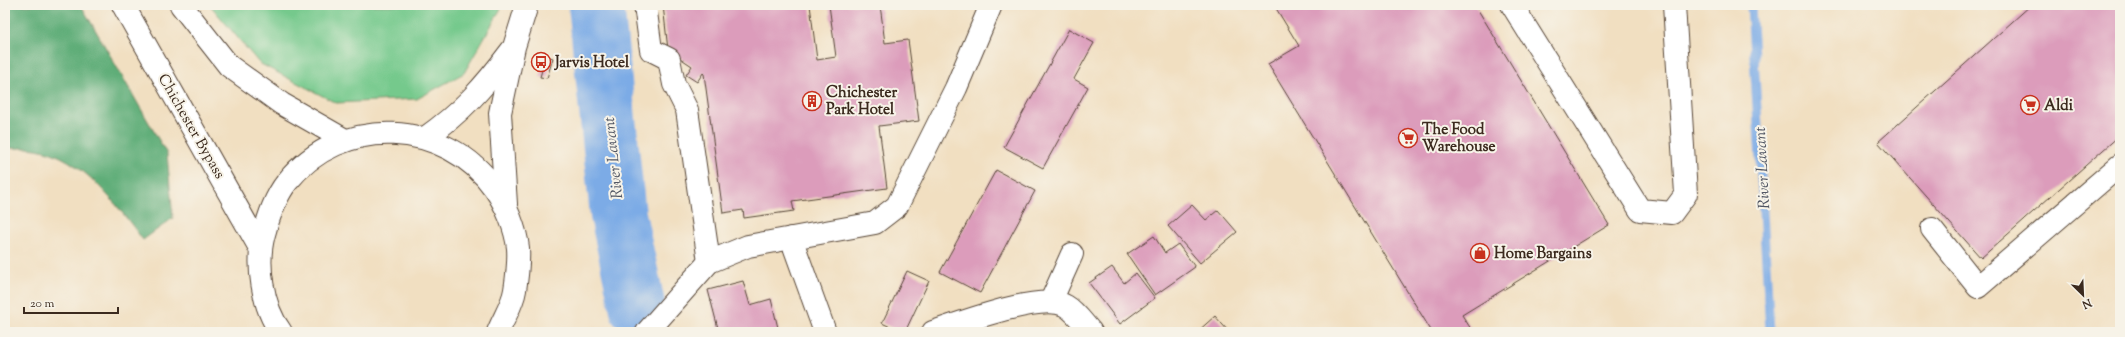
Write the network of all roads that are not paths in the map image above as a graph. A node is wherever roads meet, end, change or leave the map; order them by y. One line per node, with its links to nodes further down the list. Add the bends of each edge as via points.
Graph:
1 (123, 5): 15 (street, Chichester Bypass)
2 (181, 5): 10 (street, via 229,66 282,104)
3 (527, 5): 8 (street)
4 (644, 5): 17 (street, via 651,50 669,60 674,84 687,110)
5 (991, 5): 14 (street, via 956,88 897,206 875,223)
6 (1512, 5): 7 (street, via 1640,210 1672,213 1686,194)
7 (1674, 5)
8 (514, 47): 9 (street, via 479,92 449,121); 12 (street, via 500,112)
9 (425, 138): 10 (street, via 398,133 371,134); 12 (street, via 458,152 485,175)
10 (345, 140): 15 (street, via 313,157 287,182 269,213)
11 (2120, 166): 13 (street, via 1978,287)
12 (506, 205): 20 (street, via 518,247 515,292)
13 (1932, 229)
14 (791, 238): 17 (street, via 748,246); 22 (street)
15 (260, 248): 19 (street, via 262,288 276,326)
16 (1072, 254): 18 (street)
17 (709, 262): 21 (street)
18 (1051, 301): 23 (street, via 997,311); 24 (street, via 1066,306)
19 (281, 332)
20 (498, 332)
21 (648, 332)
22 (825, 332)
23 (933, 332)
24 (1092, 332)

